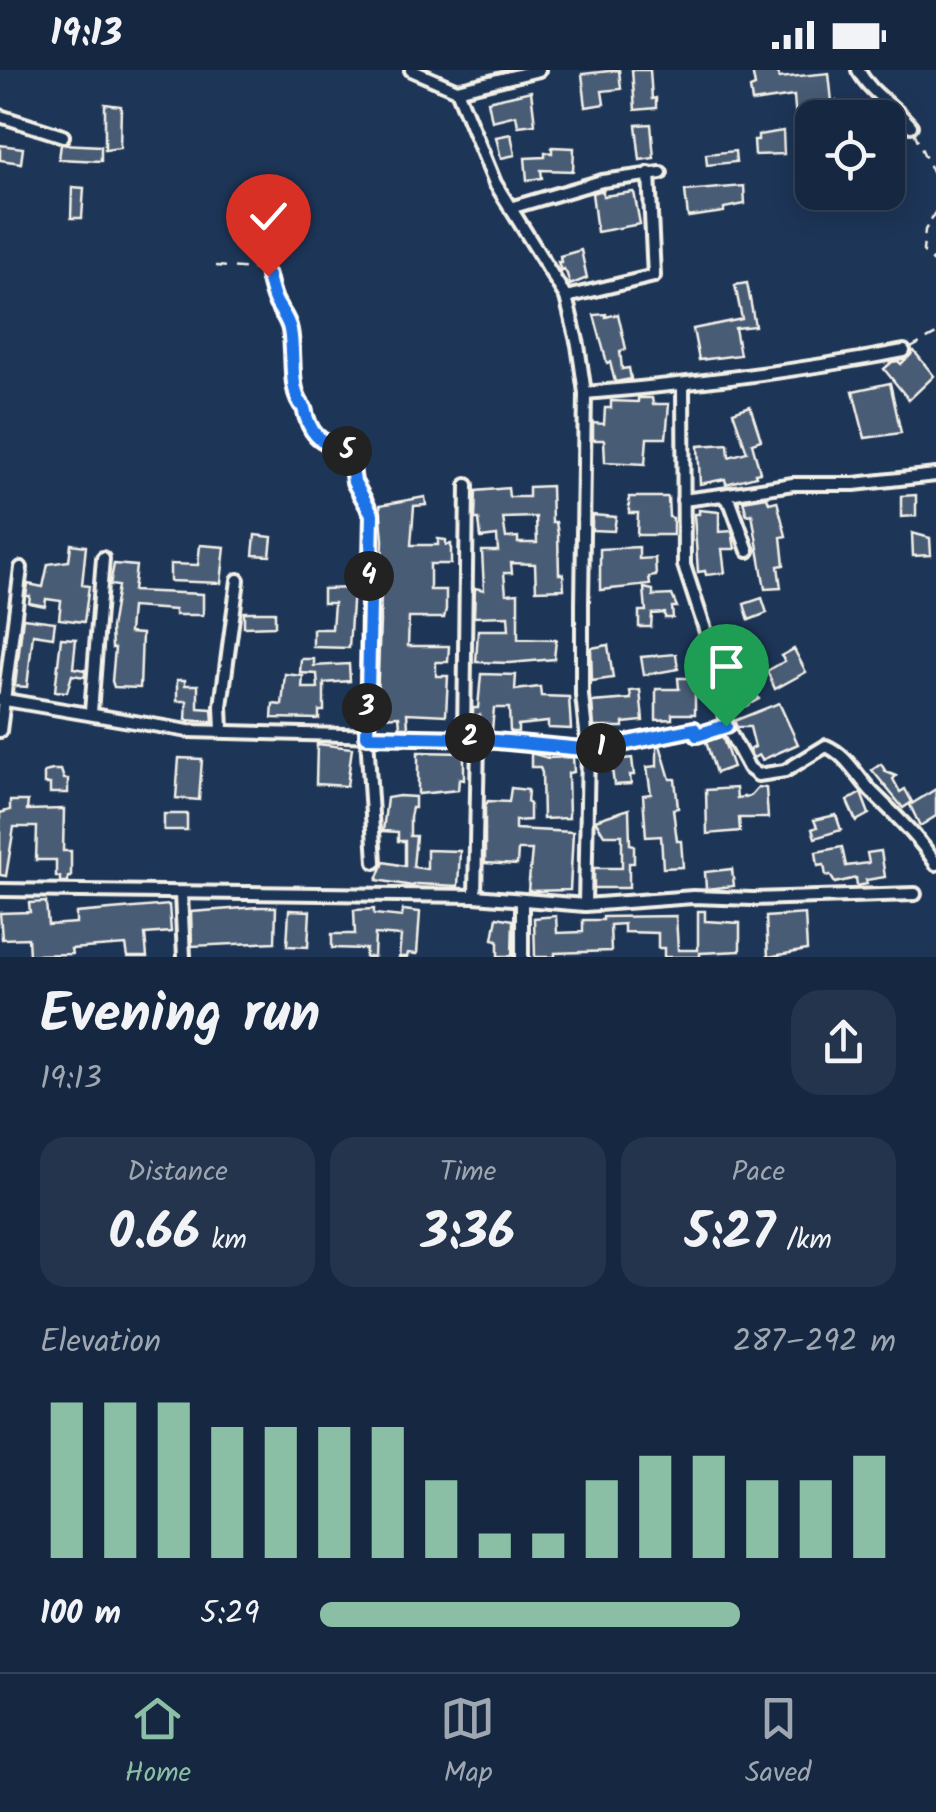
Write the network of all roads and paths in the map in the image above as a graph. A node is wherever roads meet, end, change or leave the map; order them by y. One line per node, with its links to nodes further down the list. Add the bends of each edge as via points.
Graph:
1 (410, 70): 4 (street)
2 (539, 70): 4 (street)
3 (858, 70): 6 (street, via 870,90)
4 (458, 90): 9 (street)
5 (0, 116): 7 (street)
6 (911, 126): 8 (path)
7 (64, 136)
8 (936, 181)
9 (510, 208): 13 (street); 13 (street, via 655,173 654,276)
10 (936, 211): 11 (path, via 922,239)
11 (936, 264)
12 (216, 266): 26 (path, via 264,270 268,276 291,332 295,400 312,432 326,445 344,446 372,514)
13 (566, 297): 17 (street)
14 (936, 334): 15 (path)
15 (904, 351): 16 (street)
16 (683, 385): 17 (street); 21 (street)
17 (585, 393): 35 (street, via 582,695)
18 (936, 474): 20 (street)
19 (466, 485): 33 (street)
20 (722, 495): 21 (street); 22 (street)
21 (682, 500): 29 (street, via 684,566 719,672)
22 (748, 551)
23 (104, 558): 28 (street)
24 (21, 568): 27 (street)
25 (238, 581): 30 (street)
26 (368, 598): 32 (street)
27 (2, 699): 28 (street); 31 (street)
28 (90, 712): 30 (street, via 188,731)
29 (726, 726): 35 (street); 37 (street, via 758,775 785,771 826,746 837,750)
30 (222, 730): 32 (street)
31 (0, 731)
32 (367, 736): 33 (street); 36 (street)
33 (464, 738): 34 (street)
34 (478, 739): 35 (street); 41 (street)
35 (588, 750): 43 (street)
36 (374, 862)
37 (936, 864)
38 (0, 890): 39 (street)
39 (181, 894): 41 (street); 44 (street)
40 (914, 894): 43 (street)
41 (475, 896): 42 (street)
42 (522, 900): 43 (street); 45 (street)
43 (585, 905)
44 (184, 957)
45 (522, 957)

